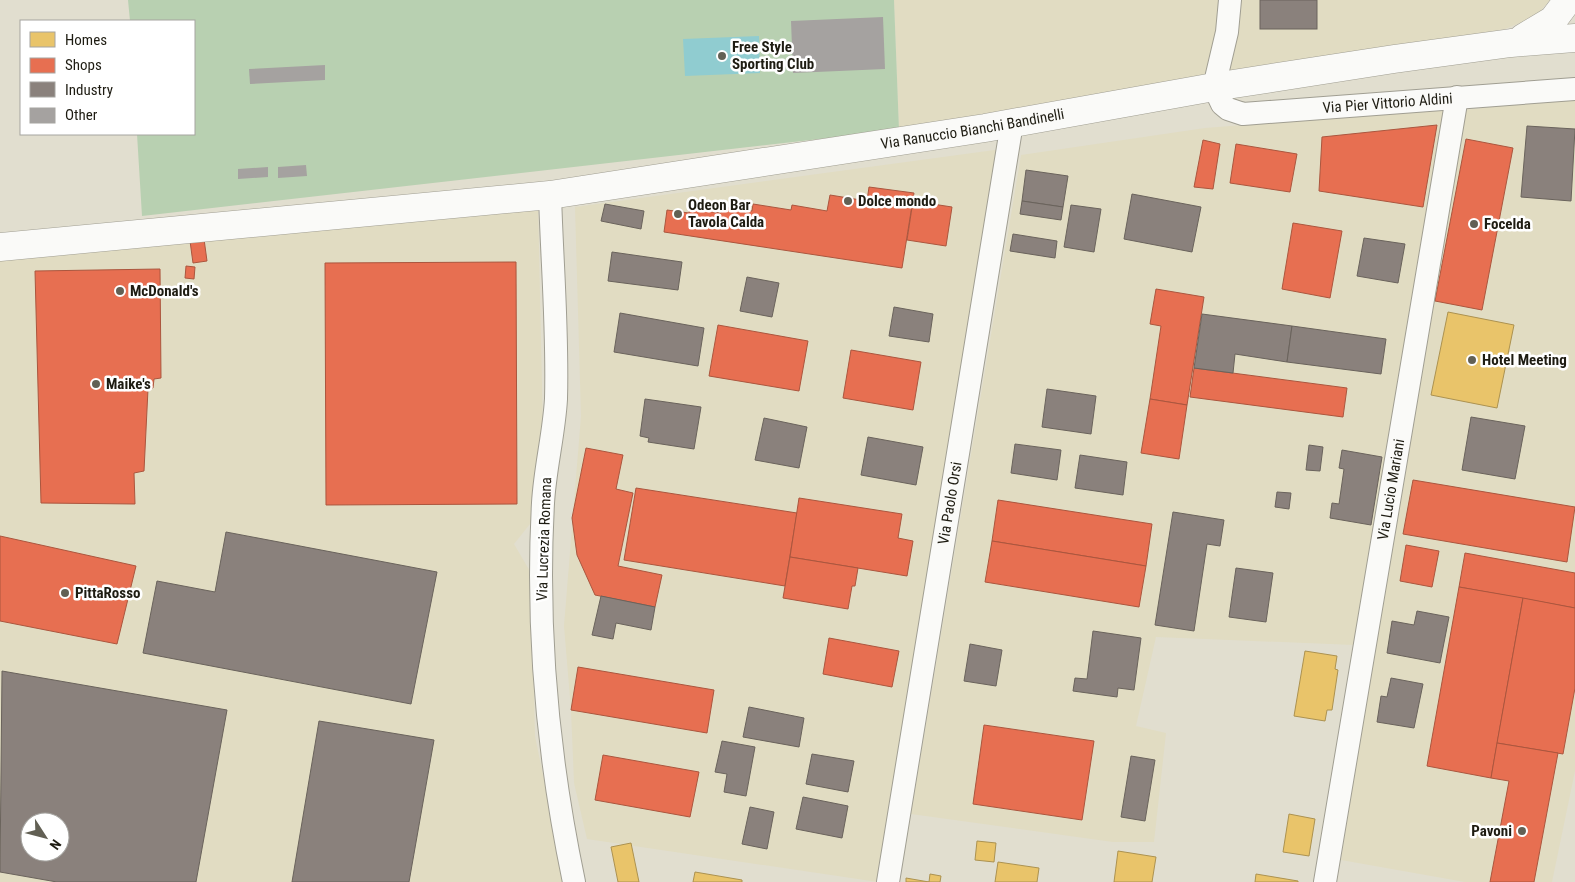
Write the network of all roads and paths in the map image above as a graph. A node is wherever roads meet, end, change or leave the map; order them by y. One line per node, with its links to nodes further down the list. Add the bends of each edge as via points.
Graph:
1 (1230, 0): 5 (street, via 1227,32)
2 (1568, 0): 4 (street, via 1553,20)
3 (1575, 38): 4 (street, Via Ranuccio Bianchi Bandinelli)
4 (1511, 43): 5 (street, Via Ranuccio Bianchi Bandinelli)
5 (1214, 87): 7 (street, Via Pier Vittorio Aldini, via 1218,98 1228,109 1250,115); 8 (street, Via Ranuccio Bianchi Bandinelli)
6 (1575, 89): 7 (street, Via Pier Vittorio Aldini)
7 (1458, 97): 13 (street, Via Lucio Mariani)
8 (1012, 124): 9 (street, Via Ranuccio Bianchi Bandinelli); 12 (street, Via Paolo Orsi)
9 (550, 195): 10 (street, Via Ranuccio Bianchi Bandinelli); 11 (street, Via Lucrezia Romana, via 556,397 543,503 543,633 553,769)
10 (0, 247)
11 (574, 882)
12 (888, 882)
13 (1325, 882)

